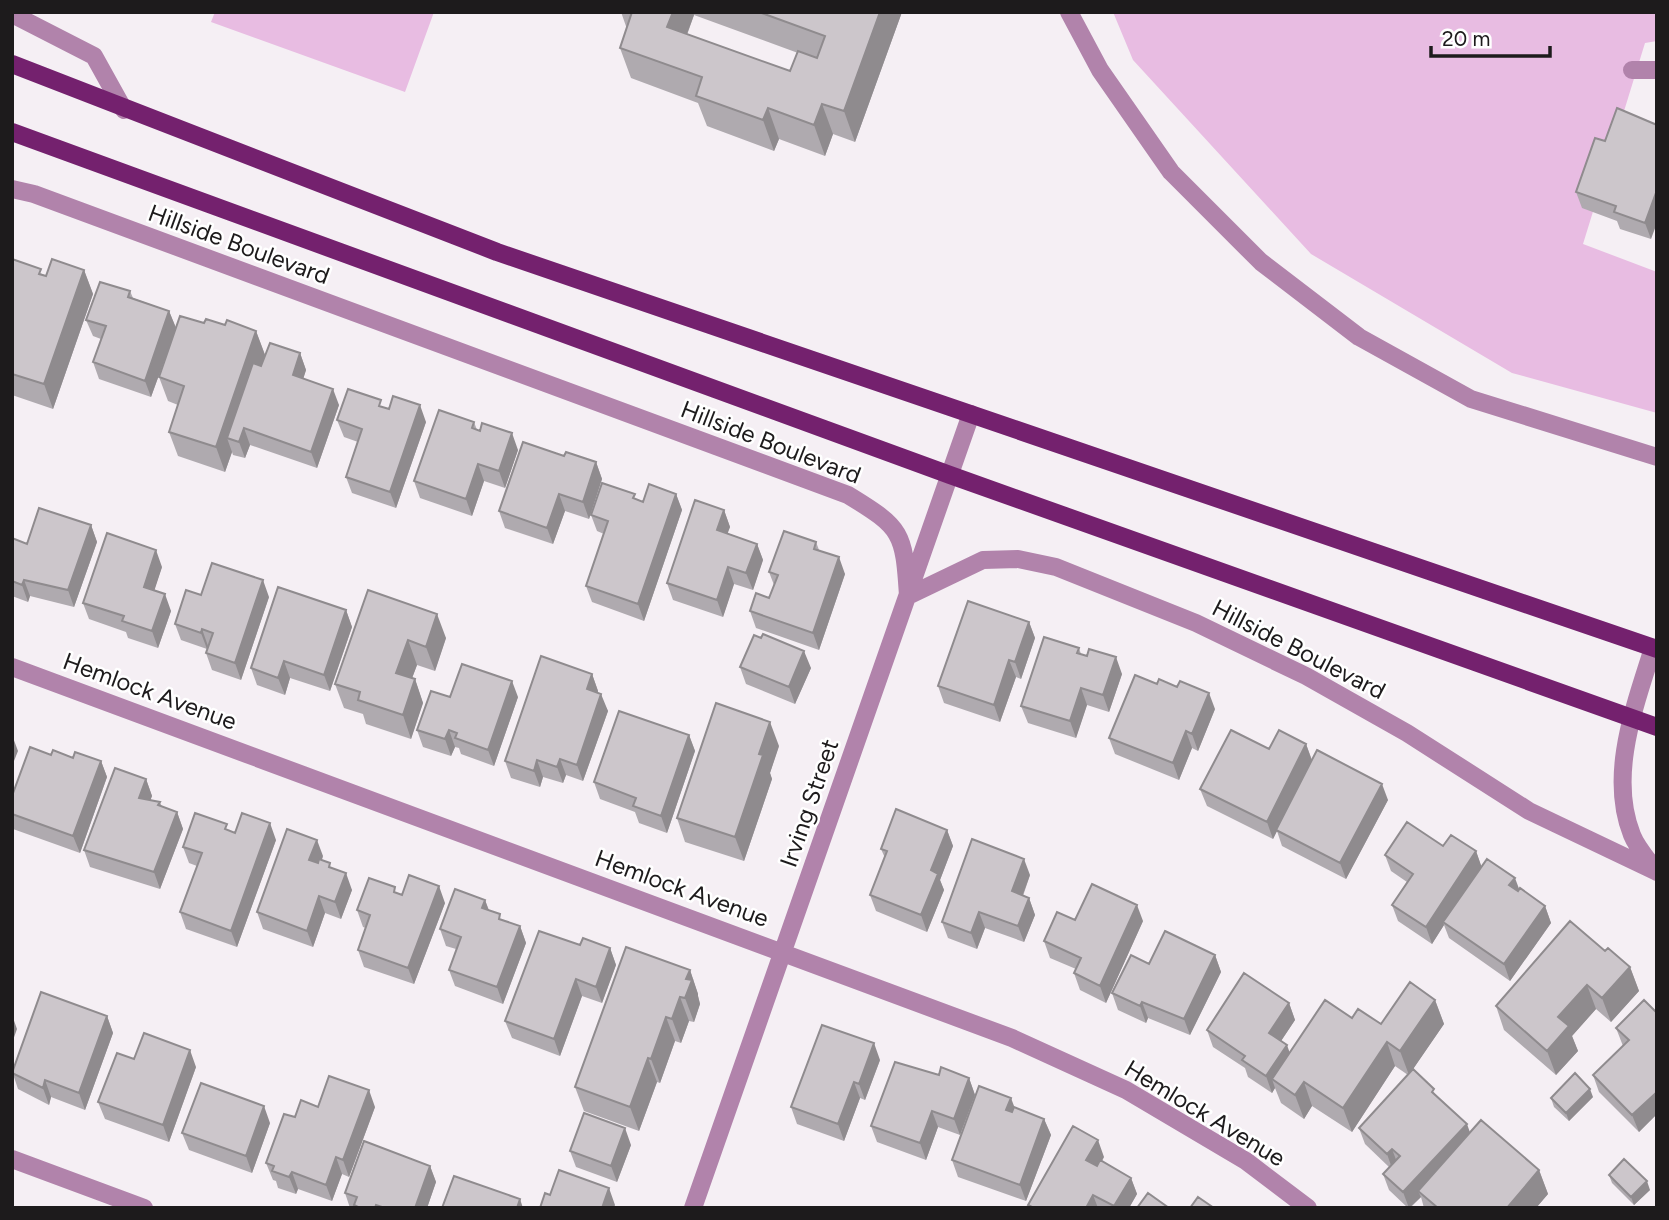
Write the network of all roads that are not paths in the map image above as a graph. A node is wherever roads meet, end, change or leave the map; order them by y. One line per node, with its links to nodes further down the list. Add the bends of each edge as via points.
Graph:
1 (1069, 12): 10 (street, via 1100,70 1171,172 1261,262 1359,337 1471,399)
2 (12, 13): 6 (street, via 94,56)
3 (12, 64): 6 (main road, Hillside Boulevard)
4 (1632, 70): 5 (street)
5 (1657, 70)
6 (124, 110): 9 (main road, Hillside Boulevard, via 497,252)
7 (12, 132): 11 (main road, Hillside Boulevard)
8 (12, 189): 12 (street, Hillside Boulevard, via 848,495 882,516 900,535)
9 (971, 414): 11 (street, Irving Street); 13 (main road, Hillside Boulevard)
10 (1657, 457)
11 (950, 475): 12 (street, Irving Street); 15 (main road, Hillside Boulevard)
12 (908, 596): 17 (street, Hillside Boulevard, via 983,560 1018,559 1056,567 1196,623 1306,676 1407,733 1529,811); 18 (street, Irving Street)
13 (1655, 649): 15 (street, Hillside Boulevard)
14 (12, 667): 18 (street, Hemlock Avenue)
15 (1631, 719): 16 (main road); 17 (street, Hillside Boulevard, via 1624,794 1632,836)
16 (1657, 727)
17 (1657, 872)
18 (783, 951): 21 (street, Irving Street); 22 (street, Hemlock Avenue, via 1012,1038 1126,1090 1246,1161)
19 (12, 1159): 20 (street)
20 (144, 1208)
21 (693, 1208)
22 (1308, 1208)

